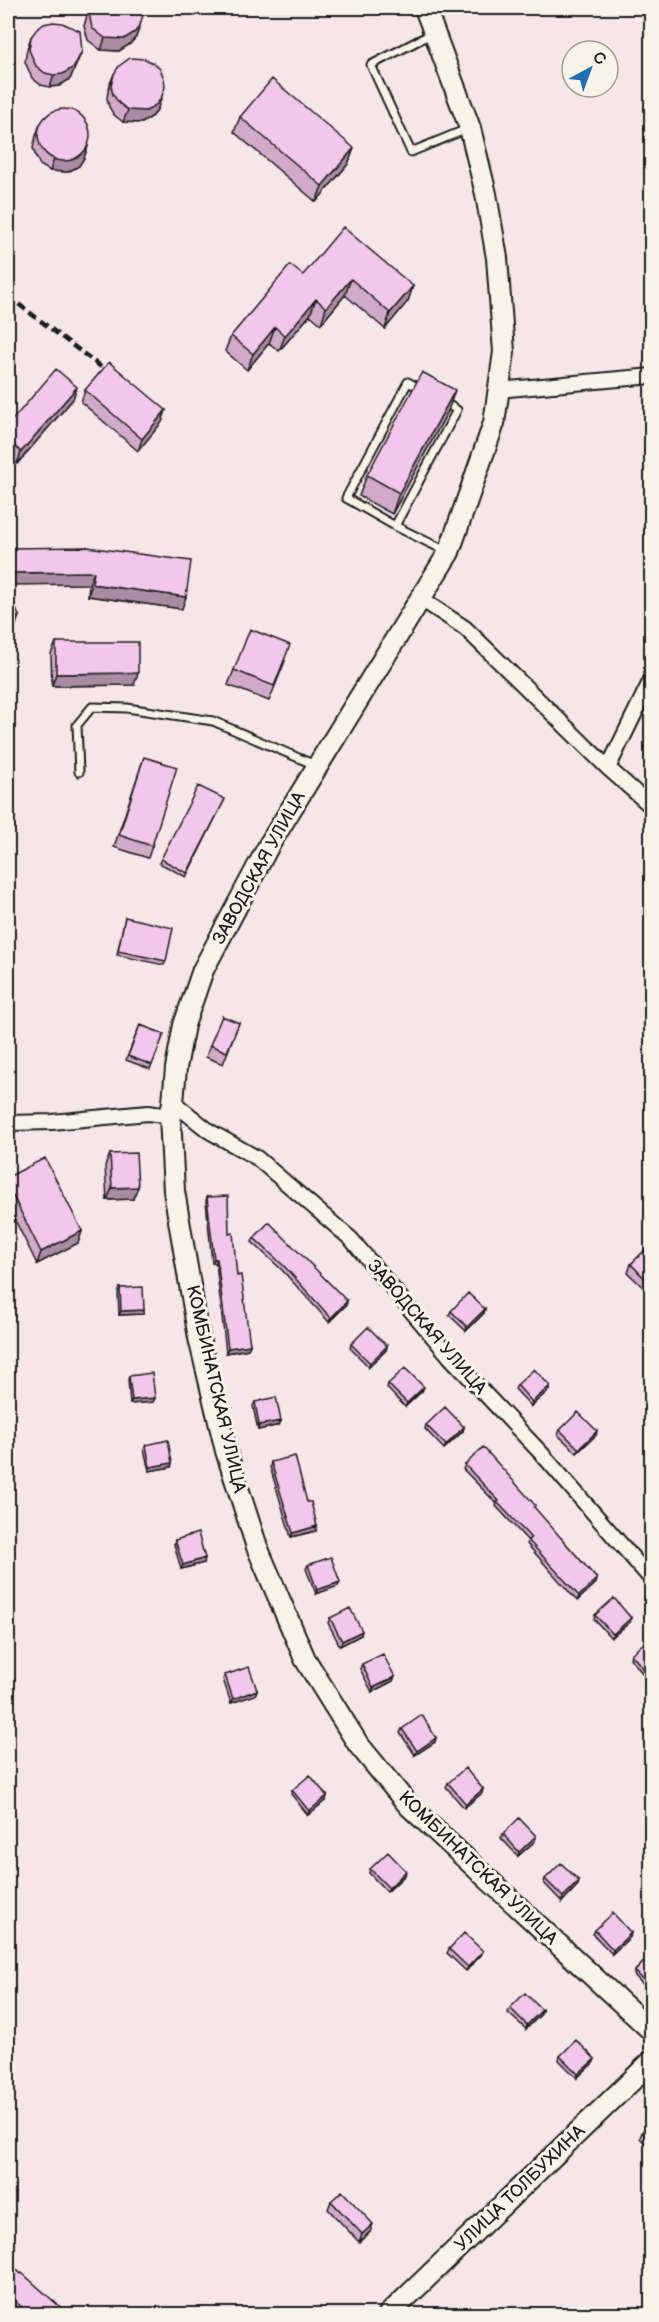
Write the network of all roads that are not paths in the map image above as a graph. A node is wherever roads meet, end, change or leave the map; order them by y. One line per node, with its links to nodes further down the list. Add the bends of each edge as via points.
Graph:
1 (424, 8): 2 (main road, ЗАВОДСКАЯ УЛИЦА)
2 (435, 32): 3 (main road, ЗАВОДСКАЯ УЛИЦА); 3 (lane, via 371,64 411,152)
3 (470, 128): 5 (main road, ЗАВОДСКАЯ УЛИЦА, via 497,258 504,352)
4 (651, 376): 5 (street)
5 (498, 390): 9 (main road, ЗАВОДСКАЯ УЛИЦА, via 494,423)
6 (428, 393): 8 (lane, via 408,382 346,498)
7 (437, 399): 8 (lane, via 457,410)
8 (395, 526): 9 (lane)
9 (449, 552): 10 (main road, ЗАВОДСКАЯ УЛИЦА)
10 (421, 599): 12 (main road, ЗАВОДСКАЯ УЛИЦА); 13 (street, via 465,628)
11 (651, 678): 13 (street)
12 (316, 766): 14 (lane, via 213,721 127,708 92,707 77,725); 16 (main road, ЗАВОДСКАЯ УЛИЦА, via 269,845 204,970 184,1025)
13 (608, 768): 15 (street)
14 (79, 772)
15 (651, 807)
16 (171, 1109): 17 (street); 18 (street, ЗАВОДСКАЯ УЛИЦА, via 257,1158 351,1239 451,1358 542,1454); 19 (main road, КОМБИНАТСКАЯ УЛИЦА, via 174,1191 200,1338 226,1451 257,1547 305,1659 358,1744 409,1806)
17 (8, 1123)
18 (651, 1580)
19 (651, 2031)
20 (651, 2061): 21 (main road, УЛИЦА ТОЛБУХИНА)
21 (389, 2314)

